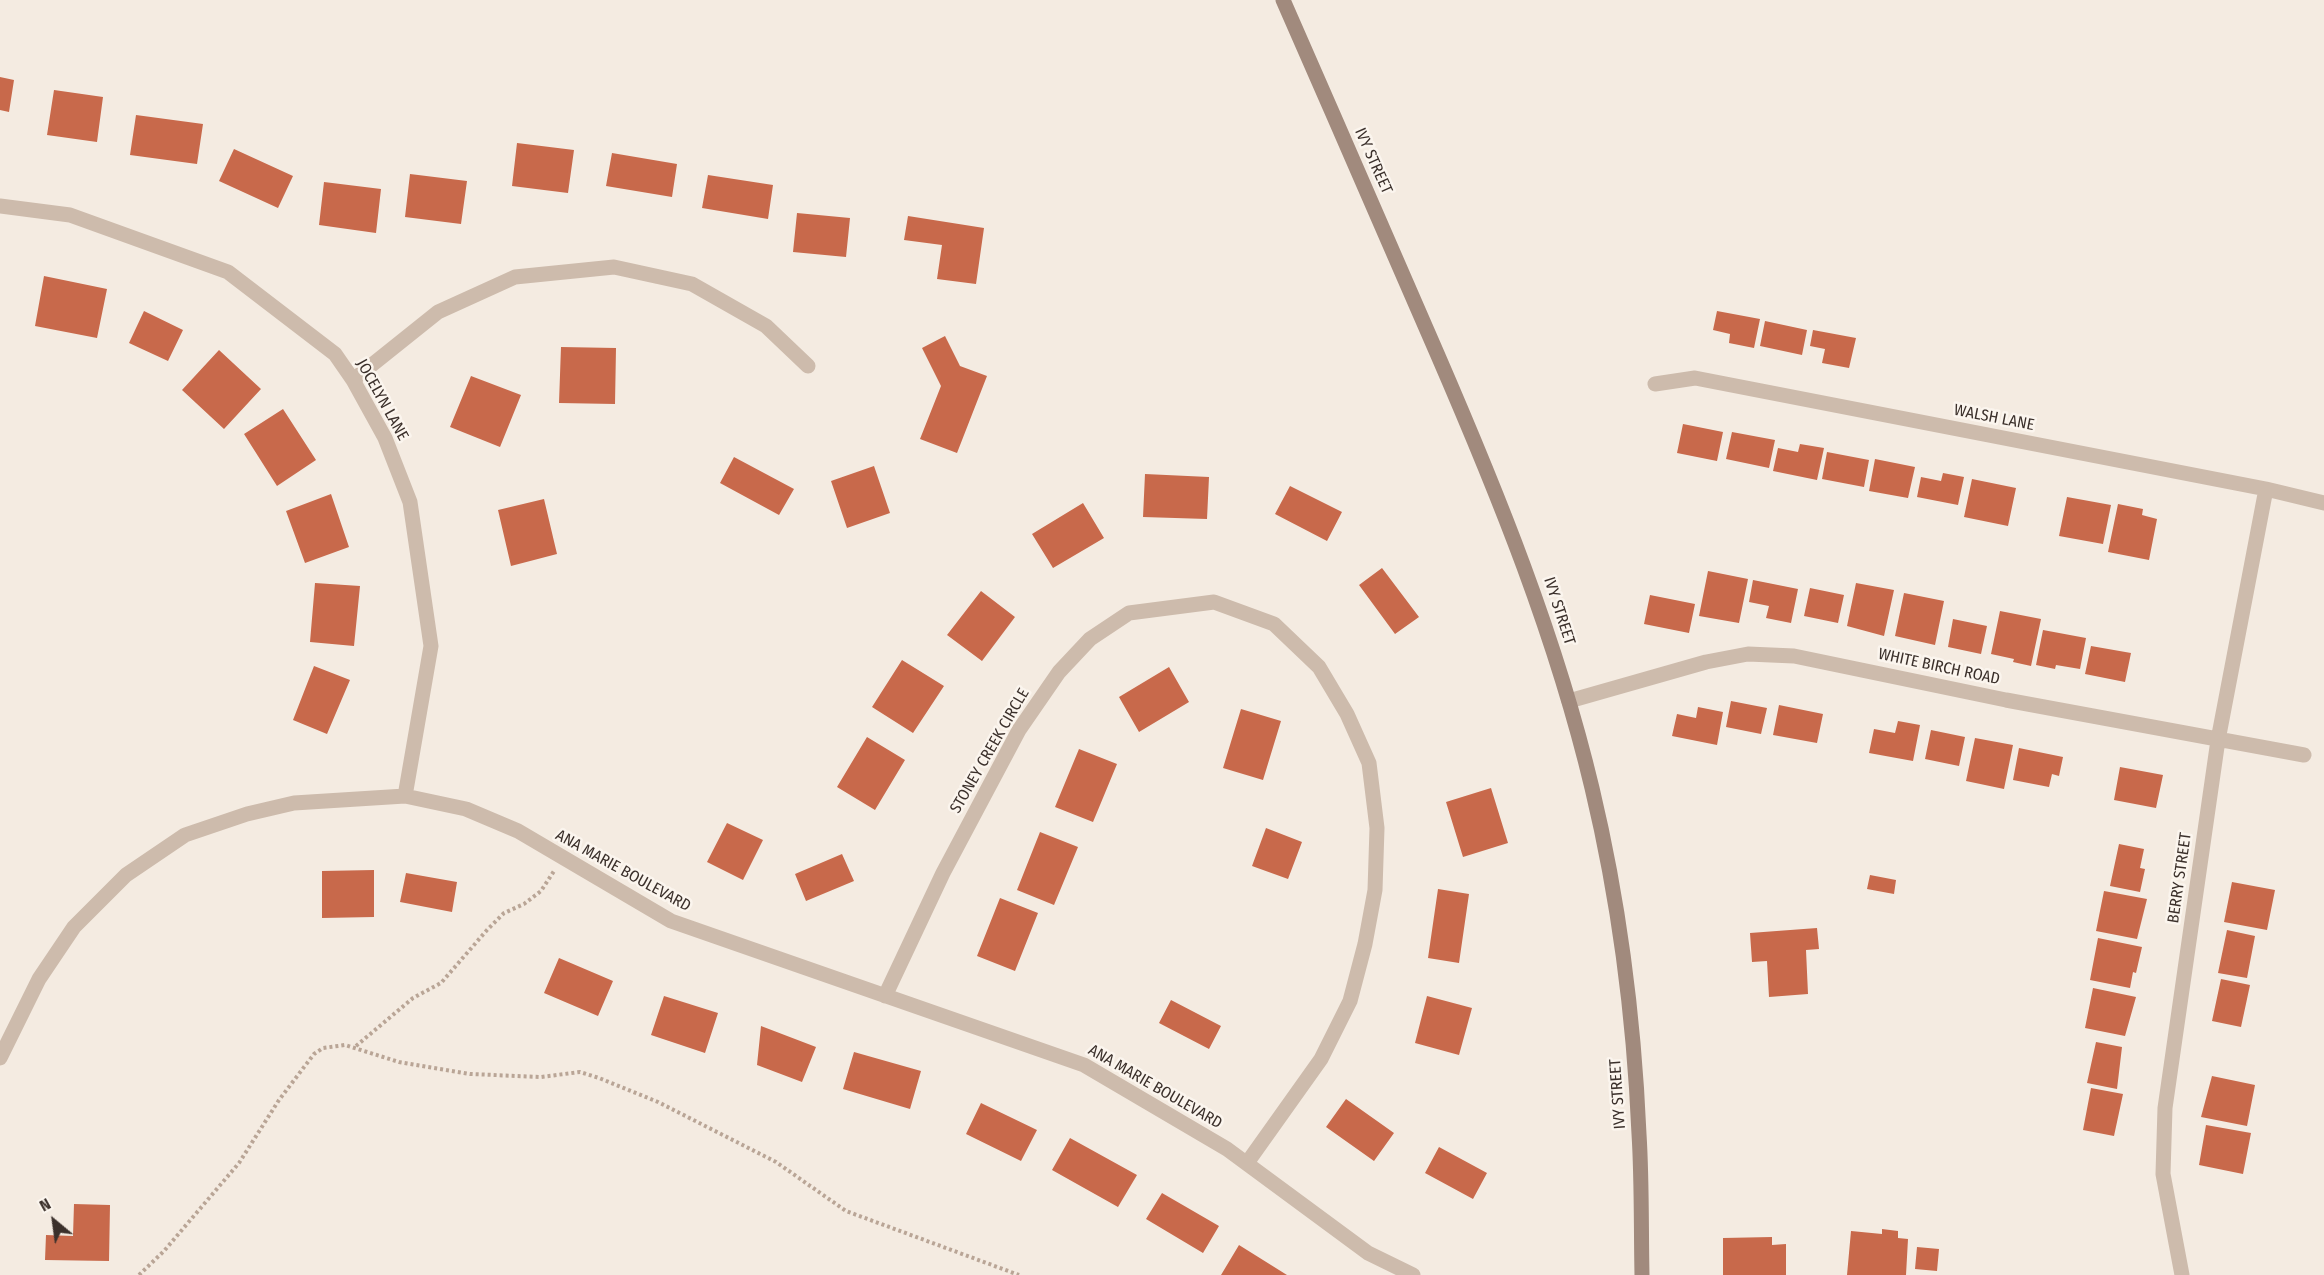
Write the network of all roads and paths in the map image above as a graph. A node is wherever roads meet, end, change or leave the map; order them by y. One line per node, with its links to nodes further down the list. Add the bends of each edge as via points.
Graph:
1 (1283, 0): 8 (main road, IVY STREET, via 1521,555)
2 (0, 206): 4 (street, JOCELYN LANE, via 70,214 228,272 335,354)
3 (808, 366): 4 (street, via 766,326 692,284 614,267 515,277 438,312)
4 (353, 380): 11 (street, JOCELYN LANE, via 386,438 410,501 431,646)
5 (1655, 384): 6 (street, WALSH LANE, via 1695,378)
6 (2266, 489): 7 (street, WALSH LANE); 9 (street, BERRY STREET)
7 (2324, 503)
8 (1569, 701): 9 (street, WHITE BIRCH ROAD, via 1706,662 1748,654 1794,656); 20 (main road, IVY STREET, via 1614,895 1625,972 1640,1135)
9 (2218, 740): 10 (street, WHITE BIRCH ROAD); 21 (street, BERRY STREET, via 2165,1108 2163,1174)
10 (2304, 755)
11 (405, 796): 12 (street, ANA MARIE BOULEVARD, via 466,809 518,831); 15 (street, ANA MARIE BOULEVARD, via 294,803 185,835 126,875 74,927 39,979)
12 (563, 858): 13 (street, ANA MARIE BOULEVARD, via 671,921); 14 (path, via 541,891 504,913 441,983 413,998)
13 (885, 996): 16 (street, ANA MARIE BOULEVARD, via 1084,1065); 16 (street, STONEY CREEK CIRCLE, via 943,873 1019,730 1059,672 1090,639 1129,613 1214,602 1274,624 1319,667 1347,714 1369,763 1377,828 1375,890 1350,1001 1321,1059)
14 (355, 1047): 17 (path, via 334,1045 314,1054 232,1173); 18 (path, via 399,1062 470,1074 542,1077 580,1072 598,1078 658,1102 776,1162 846,1211)
15 (0, 1058)
16 (1247, 1163): 19 (street, ANA MARIE BOULEVARD, via 1368,1253)
17 (139, 1275)
18 (1019, 1275)
19 (1413, 1275)
20 (1642, 1275)
21 (2182, 1275)

